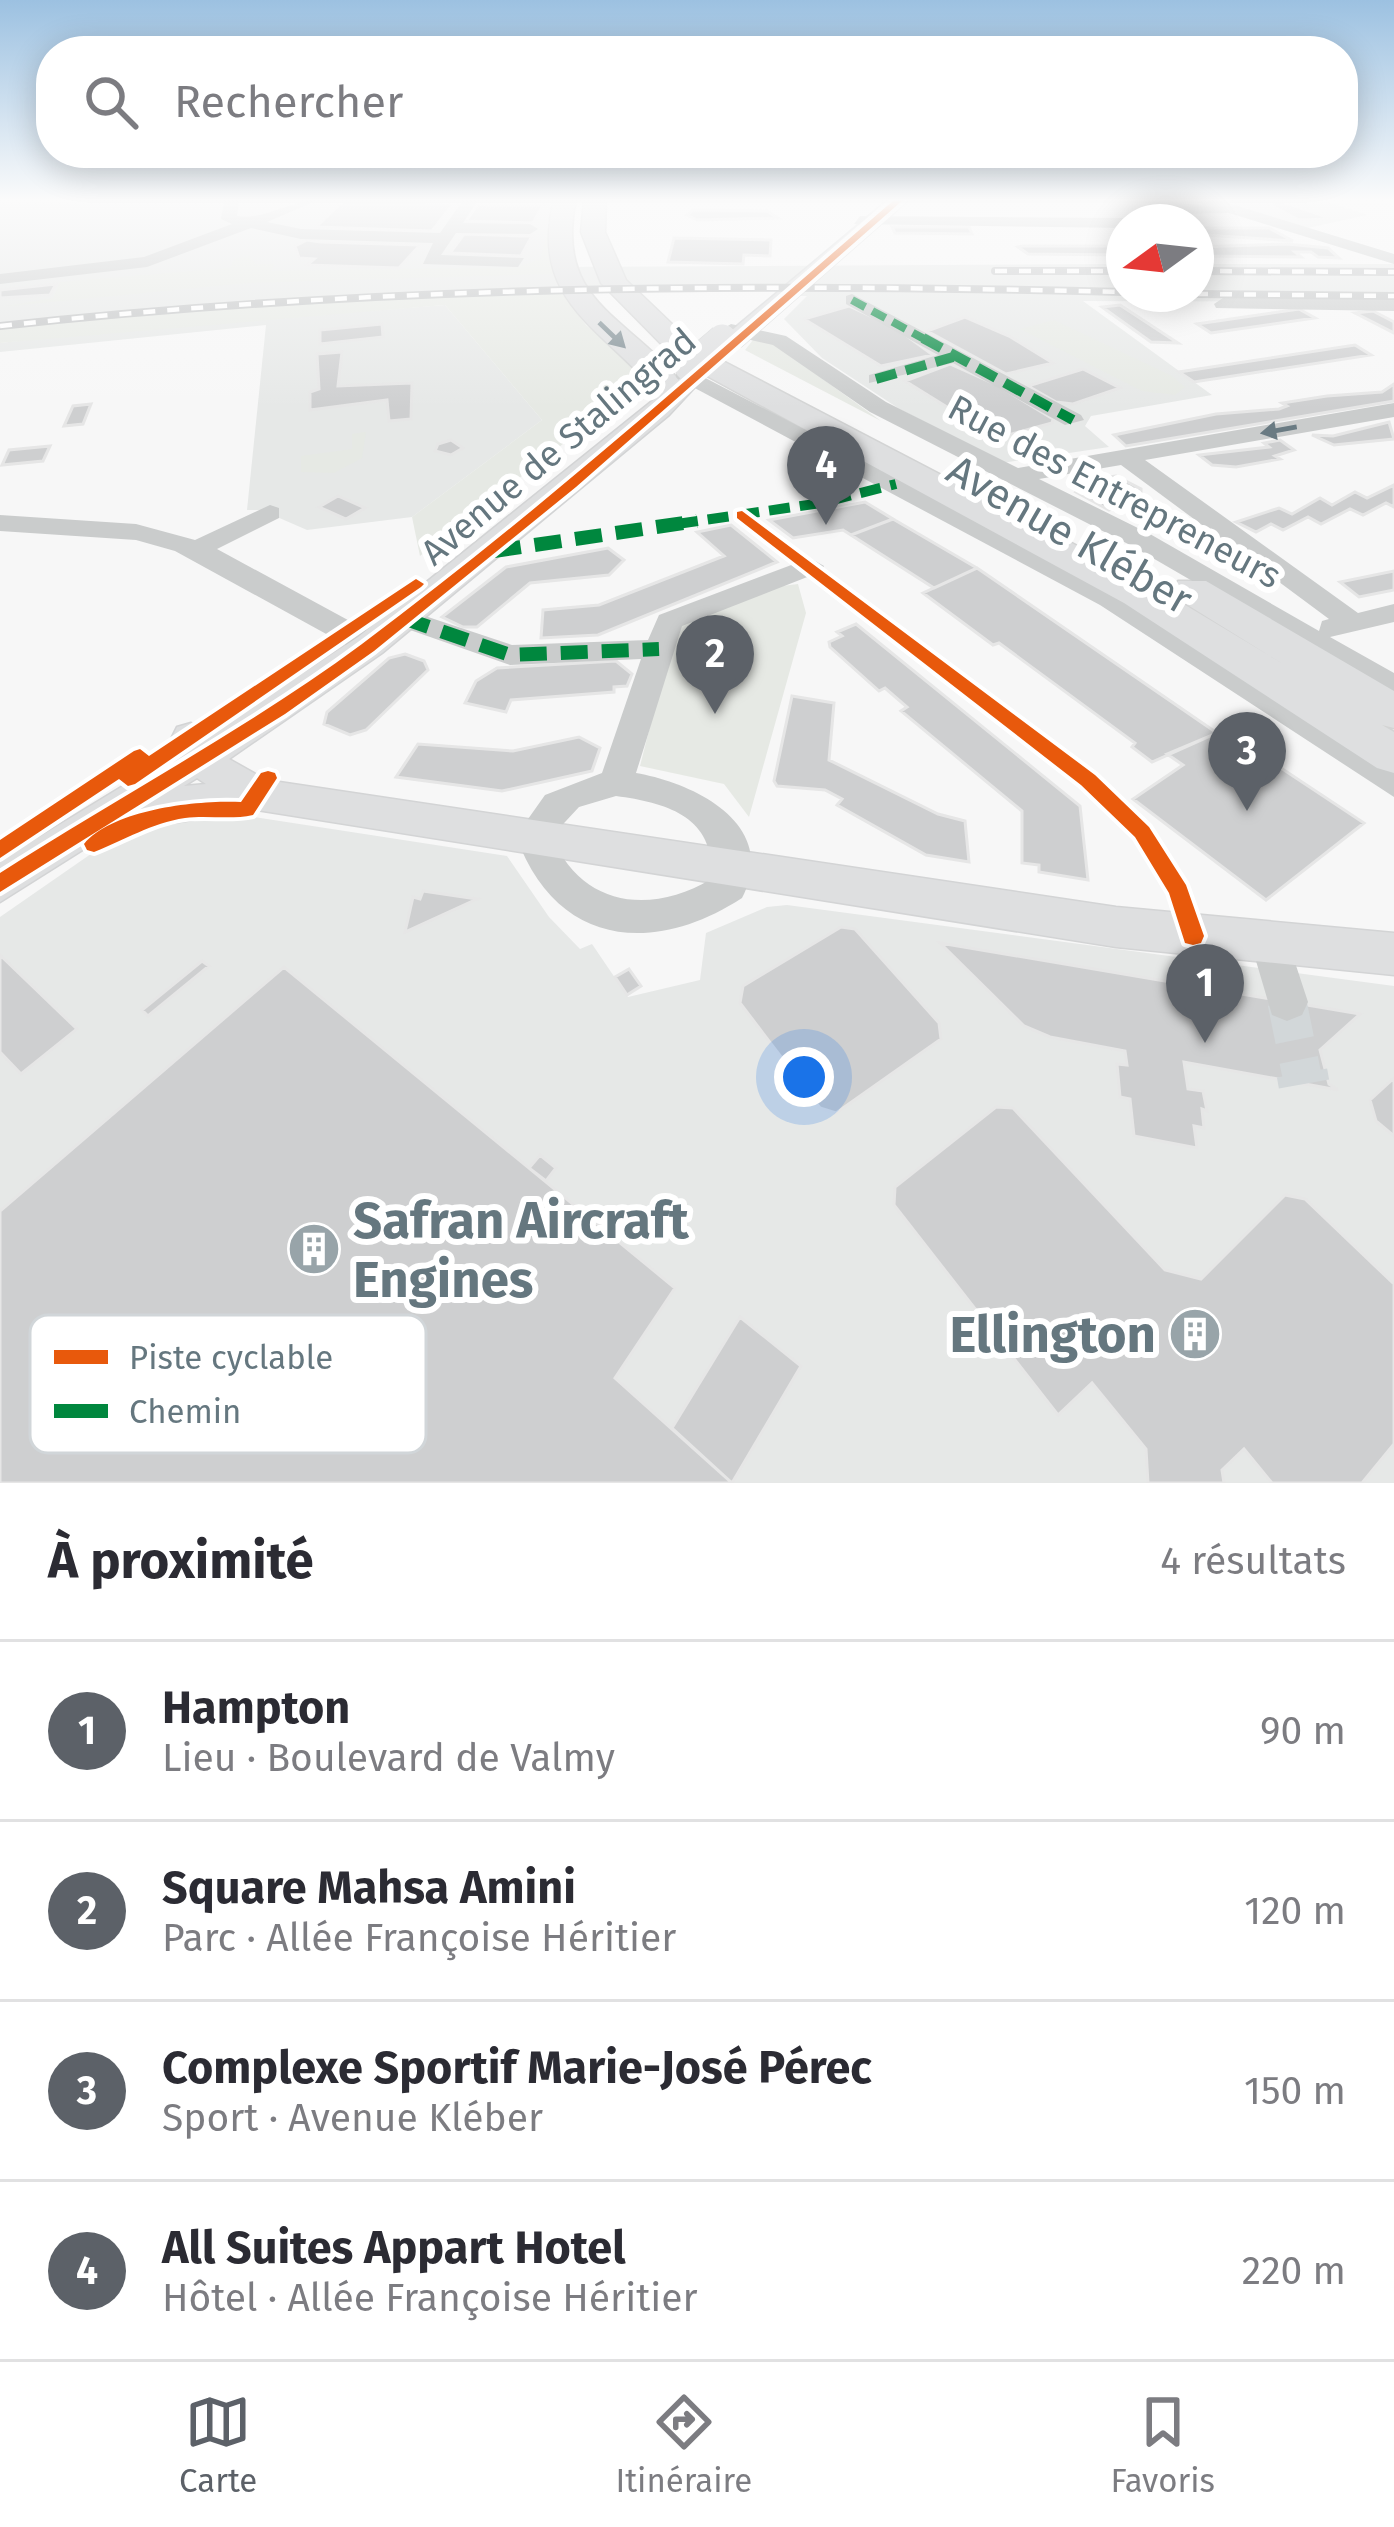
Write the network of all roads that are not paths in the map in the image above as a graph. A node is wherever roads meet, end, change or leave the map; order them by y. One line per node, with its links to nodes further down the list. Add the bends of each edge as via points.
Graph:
1 (109, 269): 8 (street)
2 (564, 269): 9 (highway)
3 (587, 269): 9 (highway)
4 (596, 269): 9 (highway)
5 (639, 269): 28 (highway, via 710,340)
6 (805, 269): 14 (main road, Avenue de Stalingrad)
7 (813, 269): 13 (main road, Avenue de Stalingrad)
8 (0, 279)
9 (599, 292): 17 (highway, one-way to 17, via 599,324); 28 (highway, via 686,353)
10 (852, 300): 16 (street)
11 (1223, 304): 12 (street)
12 (1394, 305)
13 (770, 309): 14 (main road, Avenue de Stalingrad); 15 (street, Rue des Entrepreneurs, via 771,328)
14 (733, 335): 15 (street, Rue des Entrepreneurs, via 778,340); 17 (main road, Avenue de Stalingrad)
15 (804, 357): 23 (street, Rue des Entrepreneurs, via 878,407)
16 (953, 357): 18 (street); 21 (street)
17 (676, 378): 20 (street, Avenue Kléber); 20 (street, via 697,401); 30 (main road, Avenue de Stalingrad); 33 (main road)
18 (877, 379)
19 (1394, 410): 22 (street, one-way to 22)
20 (757, 411): 35 (street, Avenue Kléber, via 1110,599)
21 (1073, 420)
22 (1124, 456): 23 (street); 31 (street)
23 (1014, 476): 32 (street, Rue des Entrepreneurs)
24 (270, 514): 26 (street)
25 (0, 523): 26 (street, via 133,532)
26 (195, 550): 33 (street)
27 (810, 566): 34 (street, via 675,616)
28 (1153, 585): 37 (highway); 39 (highway)
29 (1394, 613): 31 (street)
30 (403, 618): 33 (main road, Avenue de Stalingrad); 34 (street, via 510,656)
31 (1352, 622): 32 (street)
32 (1309, 635): 36 (street, Rue des Entrepreneurs)
33 (358, 640): 38 (main road, Avenue de Stalingrad)
34 (658, 650): 40 (street)
35 (1237, 681): 41 (street, Avenue Kléber); 43 (street)
36 (1394, 687)
37 (1394, 712)
38 (195, 749): 42 (main road); 44 (main road, Avenue de Stalingrad)
39 (1394, 755)
40 (616, 783): 45 (street, via 556,802); 47 (street, via 696,801 713,818)
41 (1394, 784)
42 (257, 794): 44 (main road); 45 (main road)
43 (1394, 798)
44 (127, 799): 46 (main road); 48 (main road)
45 (534, 836): 47 (main road); 47 (street, via 545,871 568,897 625,918 700,906 729,887)
46 (0, 863)
47 (733, 866): 49 (main road)
48 (0, 884)
49 (1271, 944): 50 (main road); 51 (street)
50 (1381, 950)
51 (1287, 1002)

